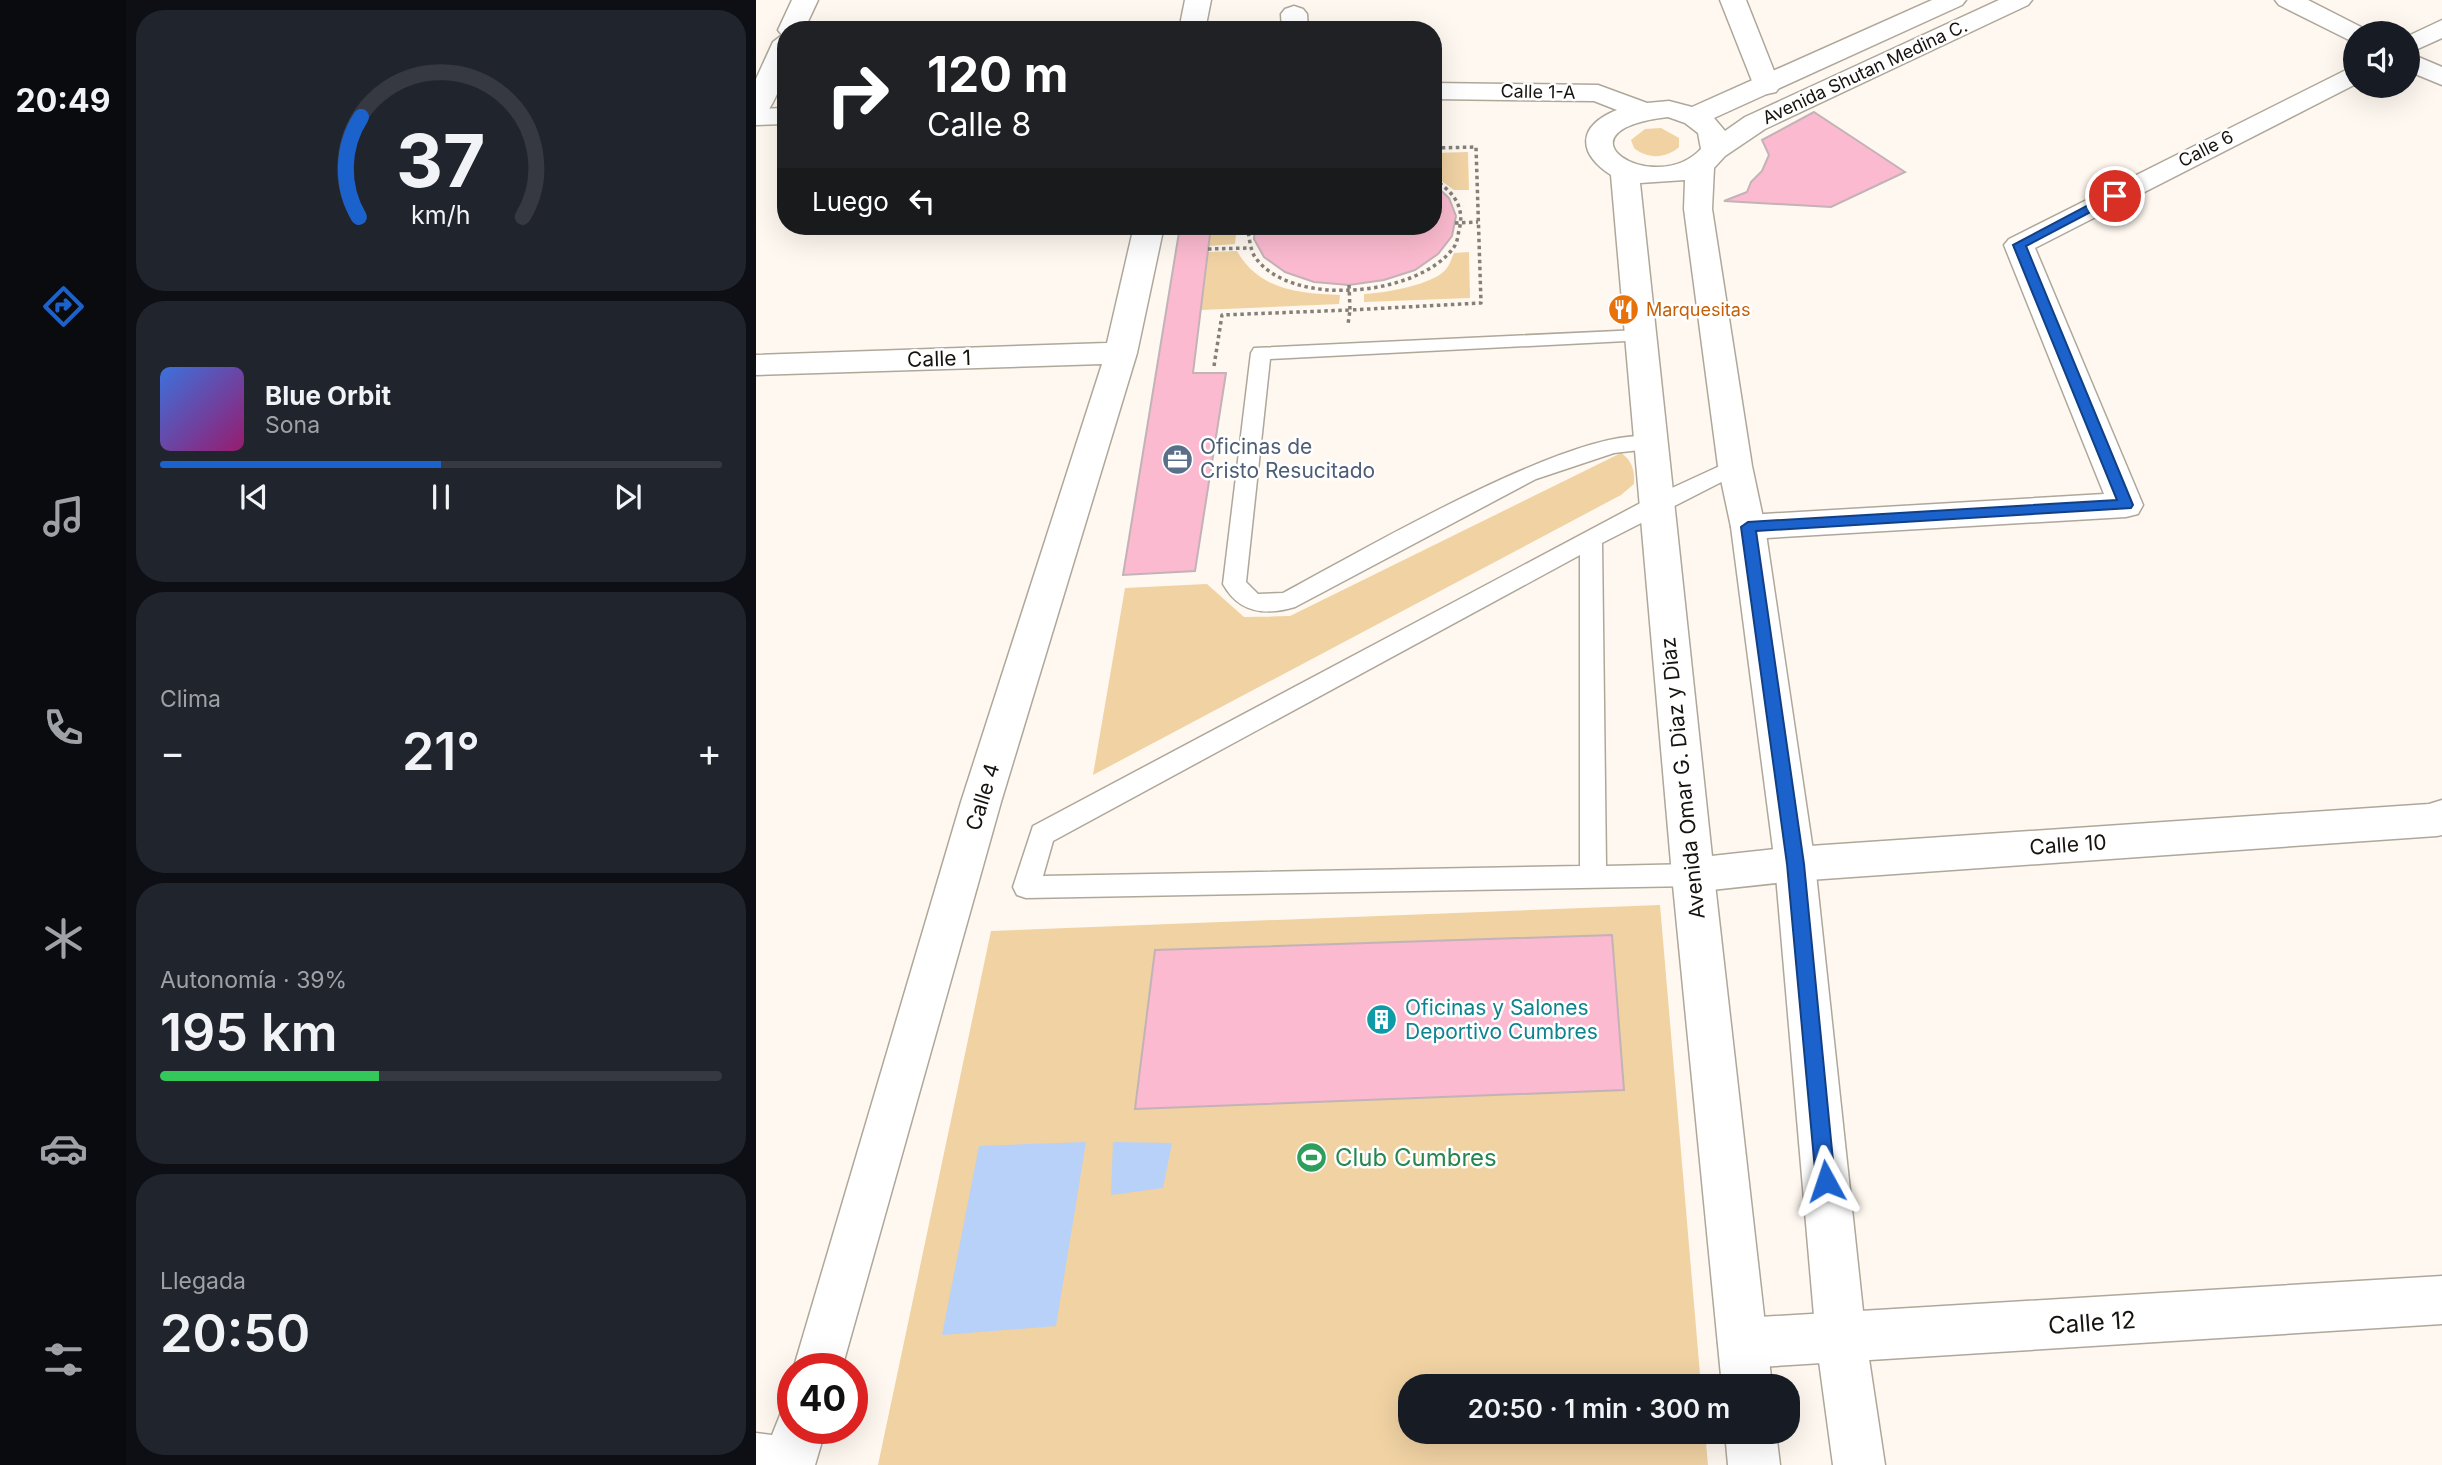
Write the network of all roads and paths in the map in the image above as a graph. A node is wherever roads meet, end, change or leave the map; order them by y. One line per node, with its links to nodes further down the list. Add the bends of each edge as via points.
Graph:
1 (805, 0): 7 (street)
2 (1198, 0): 8 (street)
3 (1733, 0): 16 (street)
4 (1953, 0): 16 (street, Avenida Shutan Medina C.)
5 (2019, 0): 24 (street, Avenida Shutan Medina C., via 1755,123)
6 (2288, 0): 9 (street)
7 (795, 21)
8 (1194, 21)
9 (2343, 28)
10 (2442, 28): 11 (street)
11 (2420, 40)
12 (777, 62): 18 (street)
13 (2420, 67): 14 (street)
14 (2442, 78)
15 (2343, 80): 42 (street, Calle 6, via 2019,245 2126,505)
16 (1767, 86): 22 (street, Avenida Shutan Medina C.)
17 (1442, 91): 19 (street, Calle 1-A, via 1598,93)
18 (756, 108)
19 (1640, 110): 22 (street, via 1669,109); 25 (street, via 1616,118 1599,134 1602,155)
20 (777, 116): 21 (street)
21 (756, 117)
22 (1695, 117): 24 (street, via 1716,137)
23 (1442, 148): 27 (path, via 1476,147)
24 (1708, 158): 25 (street, via 1664,175); 40 (street, via 1698,209)
25 (1625, 170): 36 (street, Avenida Omar G. Diaz y Diaz)
26 (1442, 186): 29 (path, via 1461,208)
27 (1478, 222): 29 (path); 35 (path, via 1480,303 1350,310)
28 (1455, 223): 29 (path)
29 (1463, 223): 35 (path, via 1459,239 1429,270 1405,281)
30 (1148, 235): 37 (street, Calle 4)
31 (1248, 235): 32 (path)
32 (1249, 248): 33 (path); 35 (path, via 1272,273 1294,284)
33 (1208, 249)
34 (1349, 285): 35 (path)
35 (1349, 291)
36 (1639, 336): 39 (street, Avenida Omar G. Diaz y Diaz); 39 (lane, via 1261,353 1234,584 1253,603 1287,601 1528,474 1612,446)
37 (1121, 353): 38 (street, Calle 1); 50 (street, Calle 4, via 981,802)
38 (756, 365)
39 (1650, 443): 41 (street, Avenida Omar G. Diaz y Diaz)
40 (1735, 466): 41 (lane); 42 (street)
41 (1656, 504): 43 (lane); 46 (street, Avenida Omar G. Diaz y Diaz)
42 (1748, 527): 45 (street)
43 (1591, 540): 47 (lane); 47 (lane, via 1042,834 1027,887)
44 (2442, 816): 45 (street, Calle 10, via 2437,820)
45 (1795, 864): 46 (street, Calle 10); 49 (street)
46 (1693, 875): 47 (lane); 51 (street, Avenida Omar G. Diaz y Diaz)
47 (1593, 878)
48 (2442, 1300): 49 (street, Calle 12)
49 (1841, 1339): 51 (street, Calle 12); 57 (street)
50 (821, 1353)
51 (1745, 1365)
52 (795, 1444): 55 (street)
53 (1752, 1444): 56 (street)
54 (756, 1459): 55 (street)
55 (789, 1464)
56 (1754, 1465)
57 (1859, 1465)

